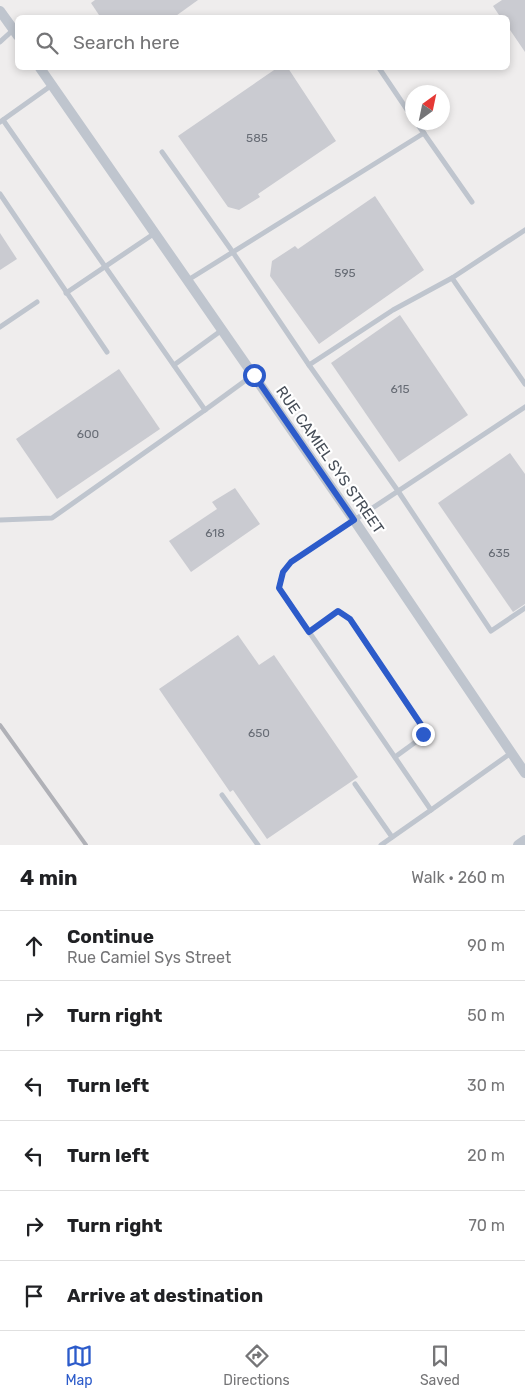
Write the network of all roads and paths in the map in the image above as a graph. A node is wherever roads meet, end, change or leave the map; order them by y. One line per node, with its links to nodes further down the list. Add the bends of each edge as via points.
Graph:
1 (0, 11): 2 (street)
2 (15, 33): 3 (lane)
3 (0, 42)
4 (41, 70): 6 (street, RUE CAMIEL SYS STREET)
5 (380, 70): 7 (lane)
6 (52, 85): 8 (lane); 15 (street, RUE CAMIEL SYS STREET)
7 (405, 107)
8 (2, 121): 17 (lane)
9 (422, 130): 10 (lane)
10 (424, 133): 13 (lane); 16 (lane)
11 (162, 152): 16 (lane)
12 (0, 194): 20 (lane)
13 (472, 202)
14 (525, 230): 18 (lane)
15 (155, 233): 17 (lane); 19 (street, RUE CAMIEL SYS STREET)
16 (232, 252): 19 (lane); 26 (lane)
17 (105, 266): 20 (lane); 25 (lane)
18 (452, 278): 26 (lane, via 392,310); 28 (lane)
19 (188, 280): 23 (street, RUE CAMIEL SYS STREET)
20 (66, 293): 24 (lane)
21 (37, 302): 22 (lane)
22 (0, 327)
23 (222, 330): 25 (lane); 27 (street, RUE CAMIEL SYS STREET)
24 (107, 352)
25 (174, 365): 30 (lane)
26 (309, 365): 31 (lane)
27 (254, 375): 30 (lane); 33 (street, RUE CAMIEL SYS STREET)
28 (525, 384)
29 (525, 407): 31 (lane)
30 (206, 410): 32 (lane, via 52,518)
31 (398, 491): 33 (lane); 34 (lane, via 491,632)
32 (0, 520)
33 (354, 520): 35 (lane, via 291,562 283,572 279,588); 36 (street, RUE CAMIEL SYS STREET)
34 (525, 608)
35 (309, 632): 37 (lane); 37 (lane, via 338,611 350,619 422,726 423,734 417,741)
36 (511, 752): 38 (street, RUE CAMIEL SYS STREET); 41 (lane)
37 (395, 757): 41 (lane)
38 (525, 773)
39 (355, 784): 42 (lane)
40 (222, 795): 44 (lane)
41 (431, 810): 42 (lane)
42 (392, 837): 45 (lane)
43 (525, 840): 46 (street)
44 (258, 845)
45 (380, 845)
46 (518, 845)

